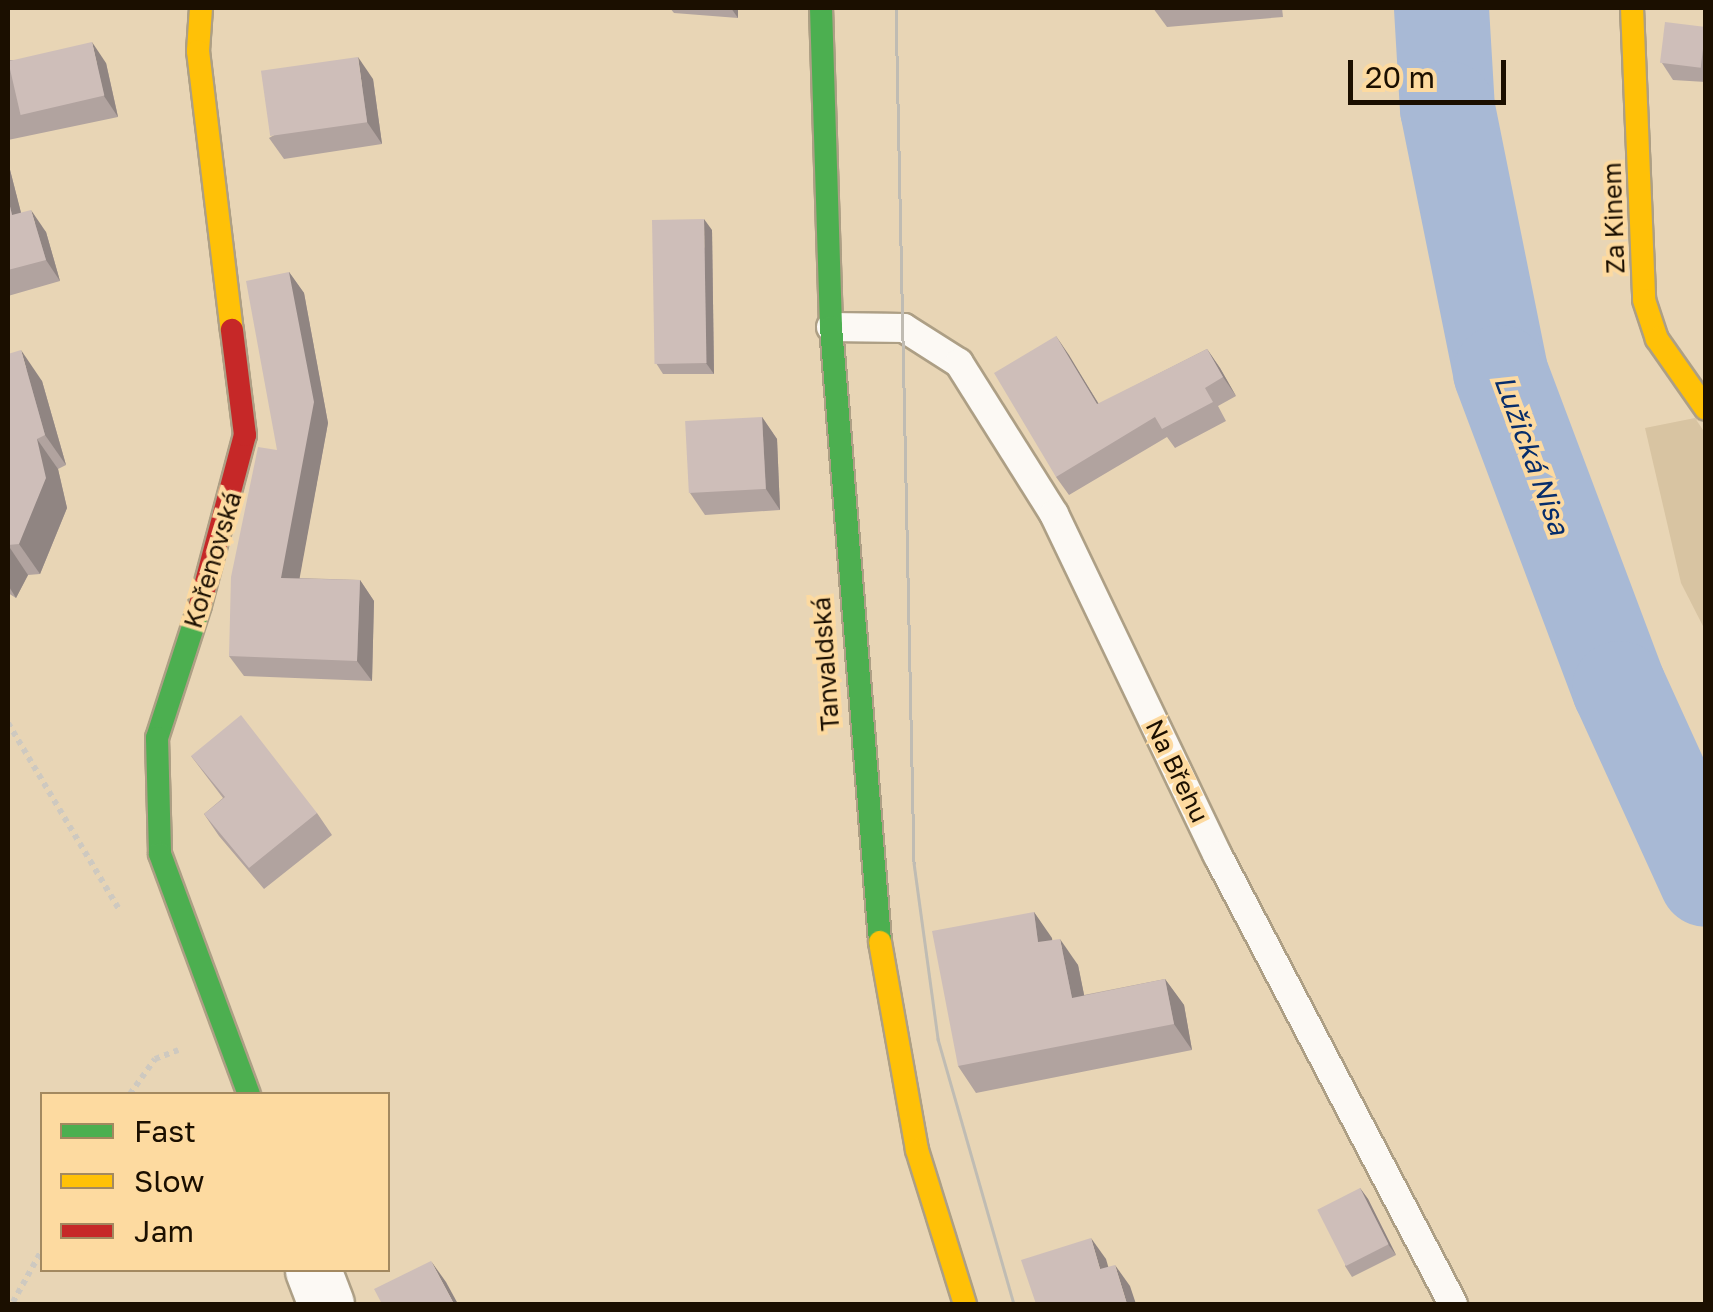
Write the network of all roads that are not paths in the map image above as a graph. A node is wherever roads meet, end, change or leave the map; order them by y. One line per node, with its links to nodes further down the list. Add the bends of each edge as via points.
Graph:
1 (202, 8): 6 (street, Kořenovská, via 198,51 245,435 238,486 157,738 157,789 160,854)
2 (821, 8): 4 (street, Tanvaldská)
3 (1632, 8): 5 (street, Za Kinem, via 1644,300 1657,339)
4 (831, 326): 9 (street, Tanvaldská, via 882,973 917,1150); 10 (lane, Na Břehu, via 904,328 958,363 1054,514 1218,856)
5 (1706, 409)
6 (247, 1092)
7 (314, 1272): 8 (street)
8 (326, 1304)
9 (966, 1304)
10 (1453, 1304)

